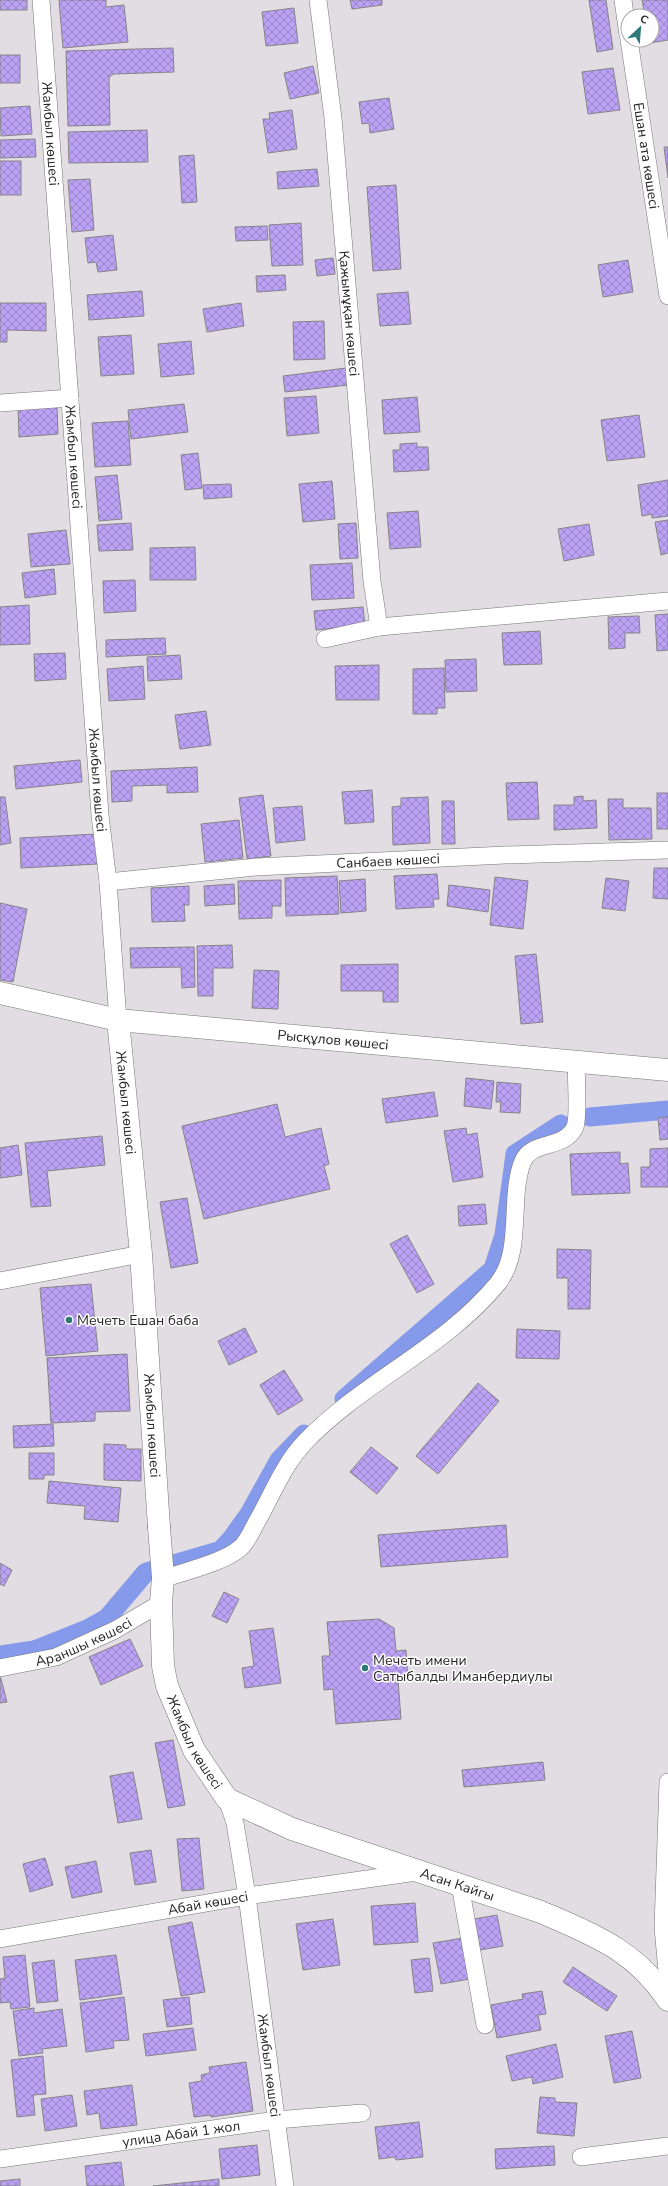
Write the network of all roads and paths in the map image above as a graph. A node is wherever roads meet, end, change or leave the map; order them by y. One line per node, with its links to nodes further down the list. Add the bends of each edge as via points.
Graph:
1 (41, 0): 5 (street, Жамбыл көшесі)
2 (318, 0): 8 (street, Қажымұқан көшесі, via 333,118 372,573)
3 (630, 48): 4 (street, Ешан ата көшесі)
4 (668, 296)
5 (70, 398): 6 (street); 11 (street, Жамбыл көшесі, via 100,815)
6 (0, 403)
7 (668, 601): 8 (street)
8 (379, 627): 9 (street)
9 (325, 639)
10 (668, 850): 11 (street, Санбаев көшесі, via 256,867)
11 (108, 882): 13 (street, Жамбыл көшесі)
12 (0, 993): 13 (main road, Рысқұлов көшесі)
13 (118, 1020): 14 (main road, Рысқұлов көшесі); 16 (main road, Жамбыл көшесі)
14 (576, 1062): 15 (main road, Рысқұлов көшесі); 18 (street, via 576,1125 569,1136 560,1142 529,1153 524,1160 519,1180 513,1250 499,1281 466,1315 327,1420 303,1444 285,1469 240,1549)
15 (668, 1070)
16 (141, 1254): 17 (street); 18 (main road, Жамбыл көшесі)
17 (0, 1281)
18 (163, 1579): 19 (main road, Жамбыл көшесі)
19 (161, 1603): 20 (street, Араншы көшесі, via 115,1630 56,1657); 22 (main road, Жамбыл көшесі, via 163,1666 167,1686 194,1750)
20 (0, 1668)
21 (668, 1782): 27 (street, via 663,1927)
22 (228, 1799): 23 (main road, Асан Кайгы, via 292,1829); 25 (street, Жамбыл көшесі, via 235,1823)
23 (417, 1872): 24 (main road, Асан Кайгы); 25 (street, Абай көшесі)
24 (460, 1886): 28 (main road, Асан Кайгы, via 541,1912 604,1941 648,1973); 29 (street)
25 (247, 1896): 26 (street, Абай көшесі); 31 (street, Жамбыл көшесі)
26 (0, 1939)
27 (668, 1984)
28 (668, 2000)
29 (485, 2025)
30 (362, 2113): 31 (street, улица Абай 1 жол)
31 (276, 2120): 34 (street, улица Абай 1 жол); 35 (street, Жамбыл көшесі)
32 (668, 2146): 33 (street)
33 (581, 2156)
34 (0, 2159)
35 (285, 2186)

